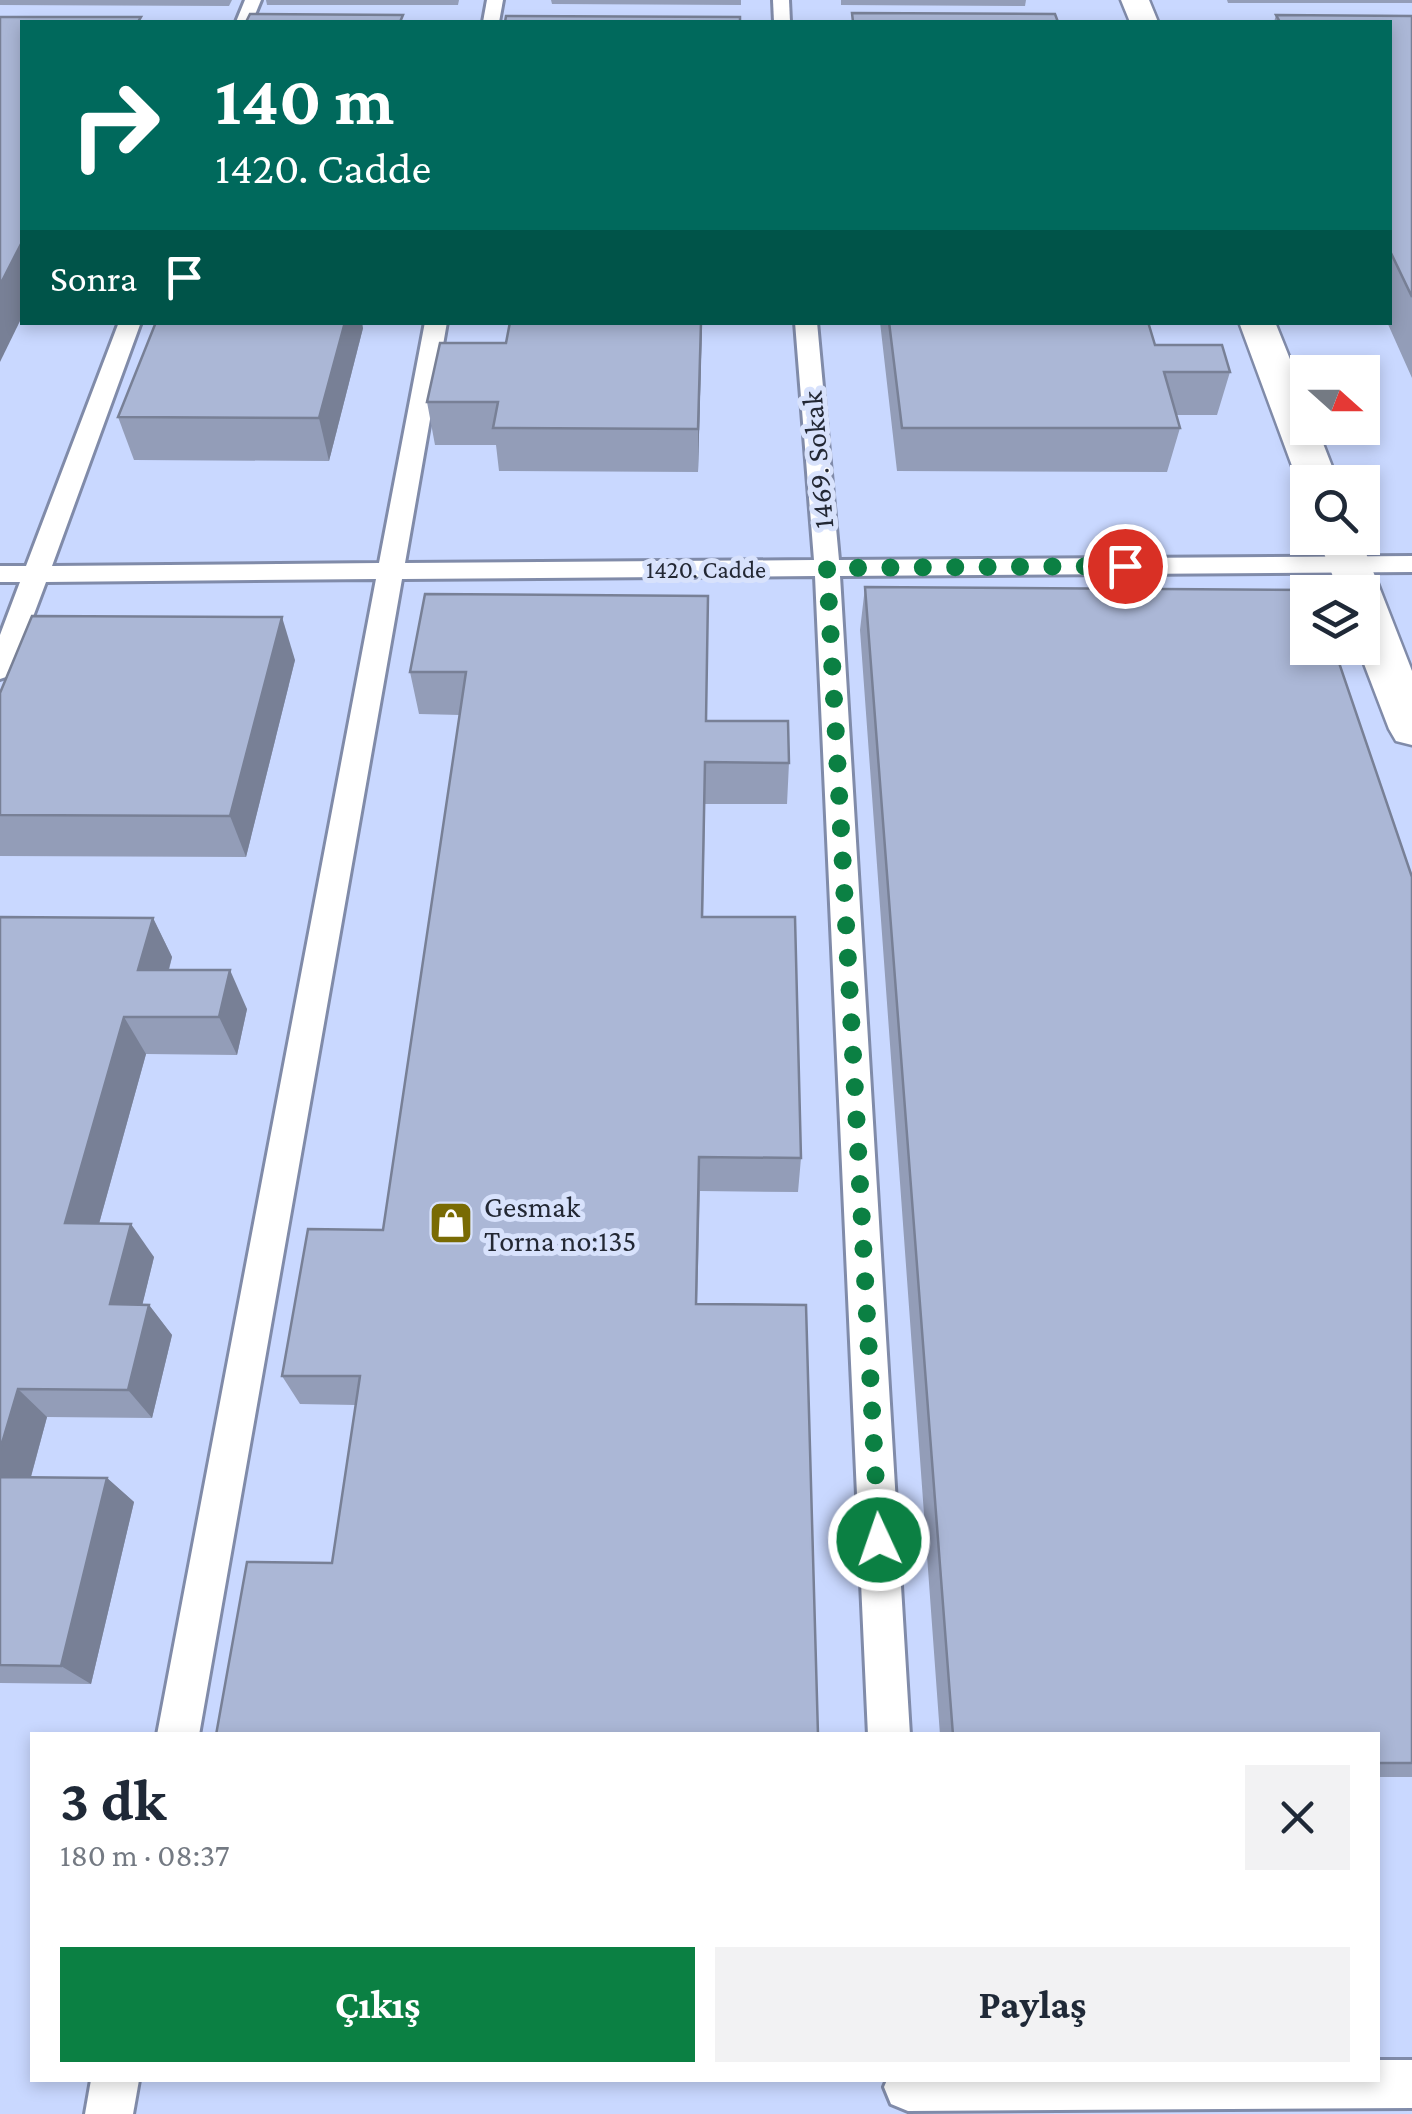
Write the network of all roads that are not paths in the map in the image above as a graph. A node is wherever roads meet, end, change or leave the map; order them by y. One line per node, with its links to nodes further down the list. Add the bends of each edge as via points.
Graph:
1 (129, 325): 11 (lane)
2 (435, 325): 8 (lane)
3 (806, 325): 7 (lane, 1469. Sokak)
4 (1258, 325): 5 (street)
5 (1312, 465)
6 (1412, 564): 9 (lane, 1420. Cadde)
7 (827, 568): 8 (lane, 1420. Cadde); 9 (lane, 1420. Cadde); 15 (lane, 1469. Sokak)
8 (390, 571): 11 (lane, 1420. Cadde); 14 (lane)
9 (1352, 573): 13 (street)
10 (0, 574): 11 (lane, 1420. Cadde)
11 (38, 574): 12 (lane)
12 (0, 670)
13 (1412, 729)
14 (179, 1732)
15 (889, 1732)
16 (115, 2082): 19 (lane)
17 (1412, 2084): 18 (lane)
18 (908, 2094)
19 (108, 2114)

